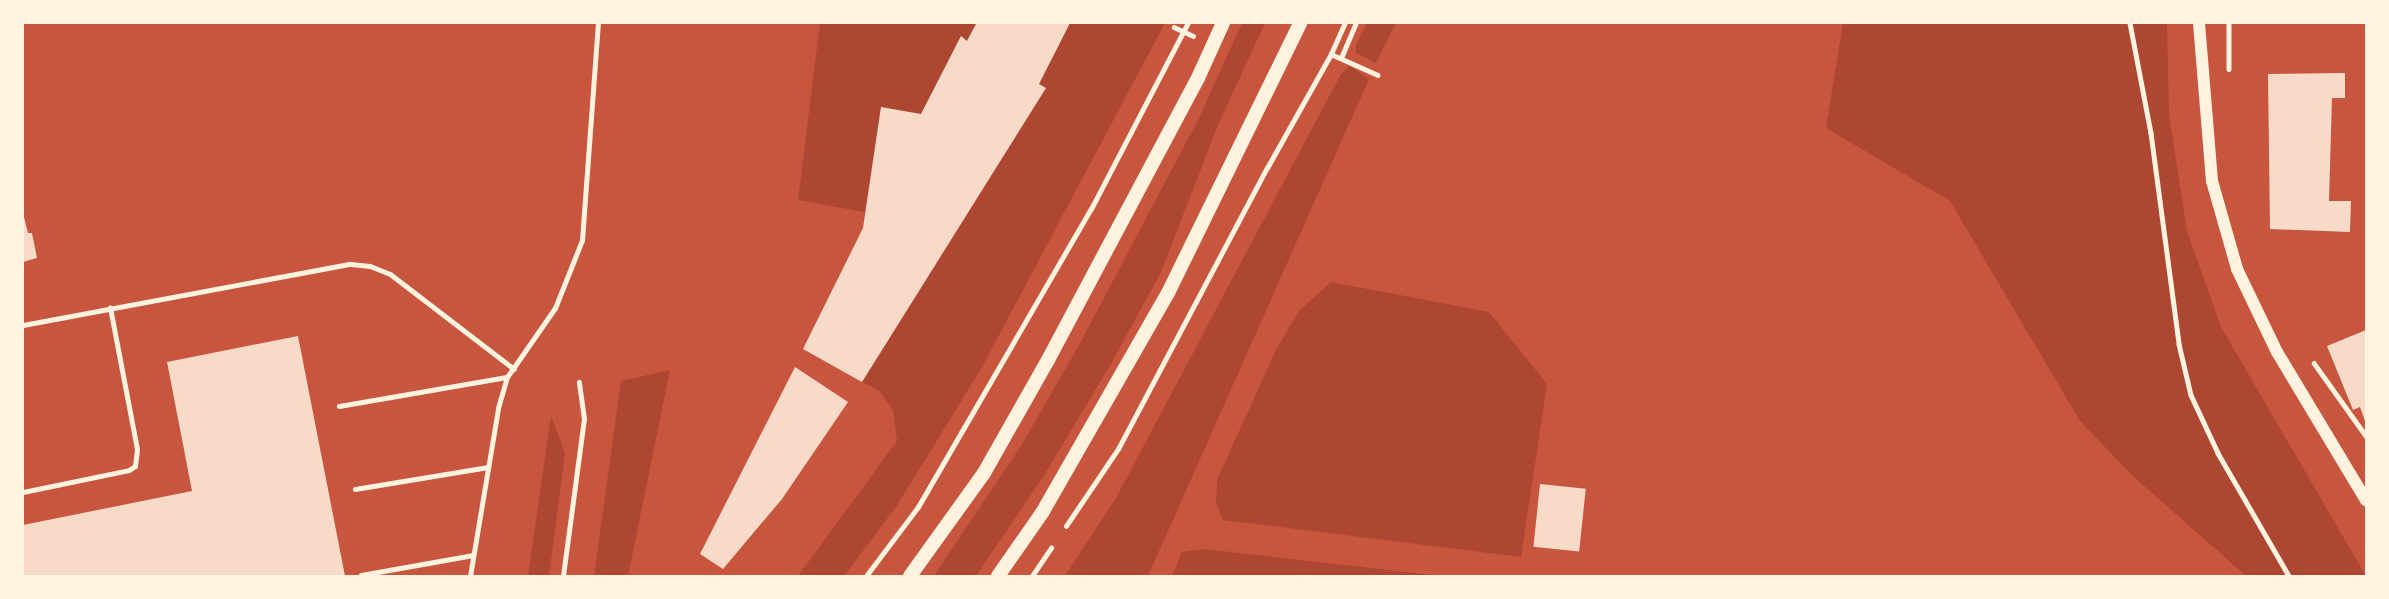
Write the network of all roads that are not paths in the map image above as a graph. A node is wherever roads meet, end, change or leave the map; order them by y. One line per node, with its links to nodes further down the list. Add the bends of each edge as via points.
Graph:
1 (598, 23): 7 (lane, via 582,240 555,308)
2 (1223, 23): 17 (main road, via 1048,360 984,473)
3 (1300, 23): 18 (main road, via 1168,293 1042,513)
4 (2199, 23): 13 (street, via 2212,181 2237,269 2277,352)
5 (110, 309): 6 (lane); 7 (lane, via 350,264 370,266 390,274); 12 (lane, via 137,449 135,466)
6 (23, 325)
7 (514, 369): 8 (lane)
8 (507, 377): 9 (lane); 10 (lane)
9 (339, 406)
10 (488, 467): 11 (lane); 14 (lane)
11 (355, 489)
12 (23, 492)
13 (2366, 500)
14 (473, 555): 15 (lane); 16 (lane)
15 (361, 575)
16 (470, 576)
17 (911, 576)
18 (998, 576)

